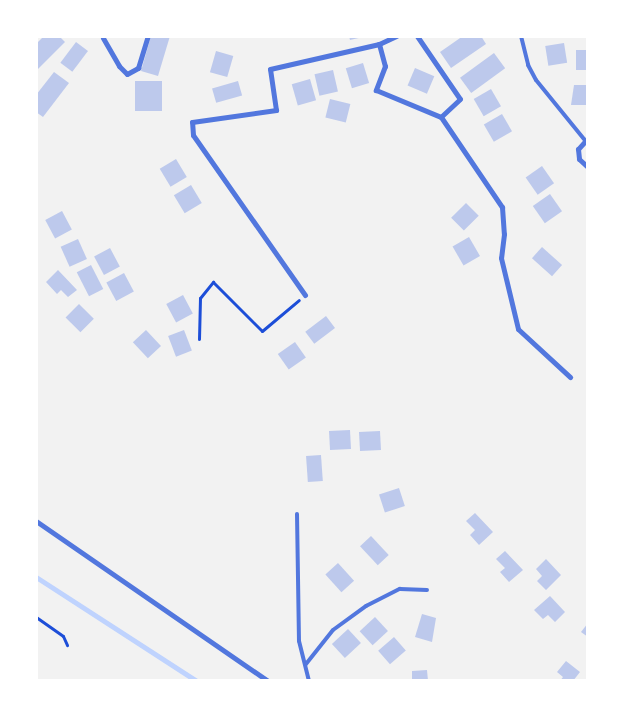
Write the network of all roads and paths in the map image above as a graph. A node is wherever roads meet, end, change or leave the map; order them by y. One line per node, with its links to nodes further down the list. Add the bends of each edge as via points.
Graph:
1 (148, 36): 5 (street, via 138,68 128,74 119,66)
2 (396, 36): 6 (street)
3 (417, 36): 7 (street, via 460,99)
4 (521, 36): 8 (lane, via 528,65 536,80)
5 (104, 37)
6 (379, 44): 7 (street, via 384,66 376,90); 10 (street, via 270,69 276,110 192,122 193,135)
7 (441, 117): 12 (street, via 502,207 504,234 501,258 518,329)
8 (586, 139): 9 (street, via 578,149 579,159)
9 (588, 168)
10 (305, 295): 11 (path, via 262,331 213,282 200,298)
11 (199, 339)
12 (570, 377)
13 (297, 514): 18 (lane, via 299,641)
14 (36, 521): 19 (street)
15 (427, 590): 18 (lane, via 400,588 366,606 333,630)
16 (36, 617): 17 (path, via 63,636)
17 (67, 645)
18 (306, 665): 20 (lane)
19 (268, 681)
20 (309, 681)

